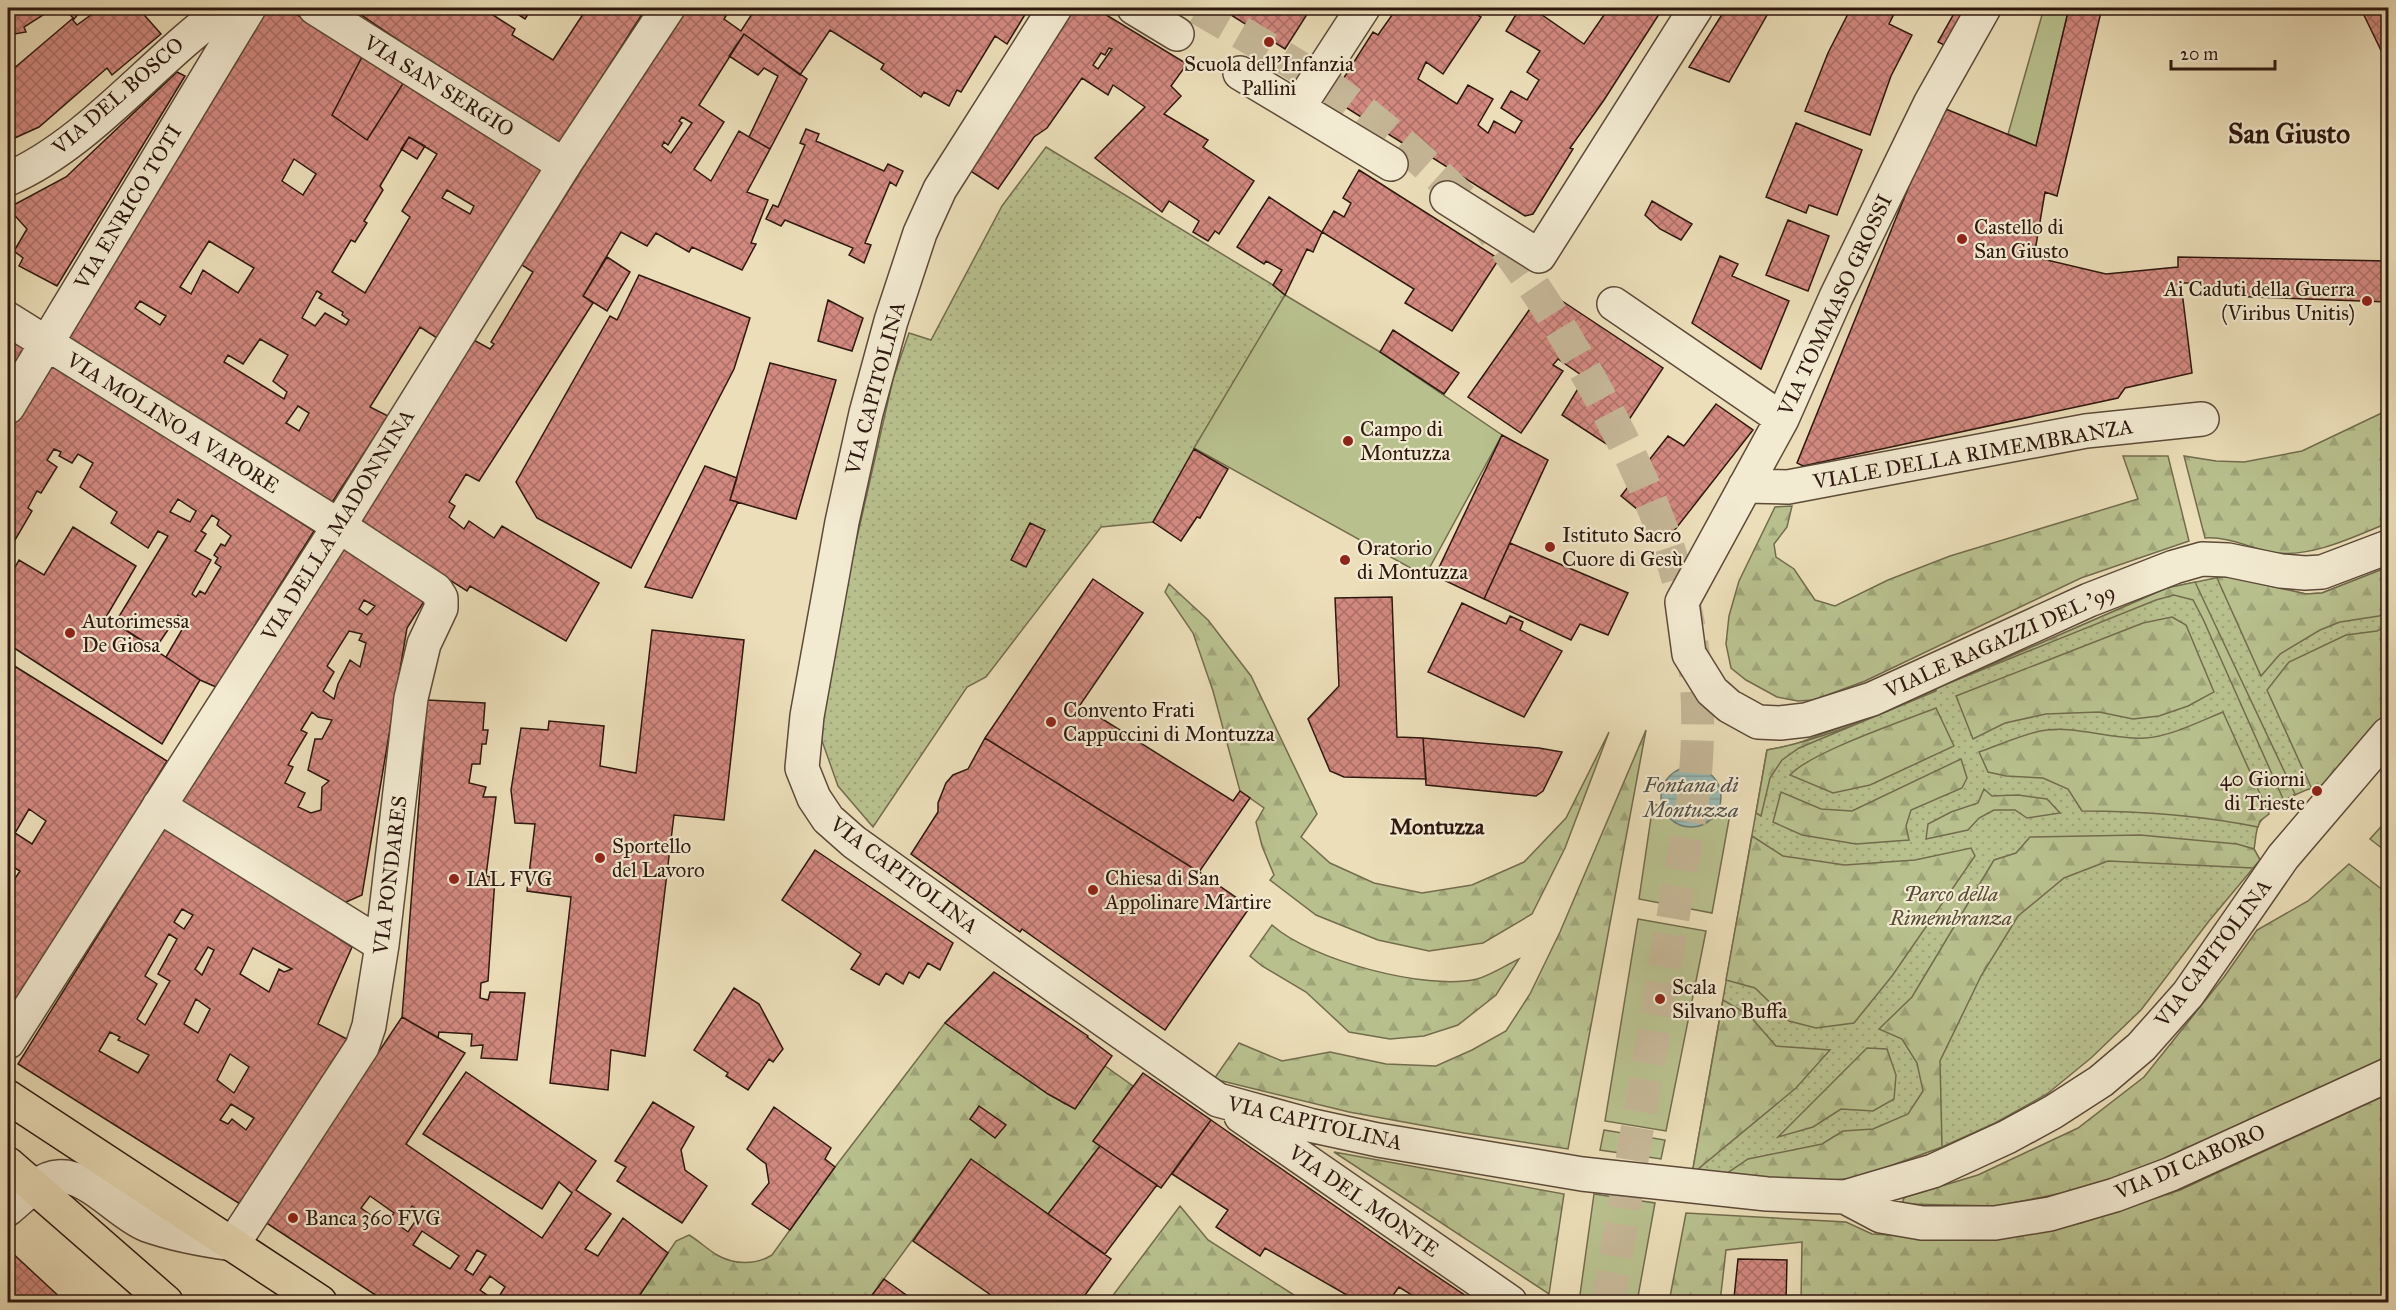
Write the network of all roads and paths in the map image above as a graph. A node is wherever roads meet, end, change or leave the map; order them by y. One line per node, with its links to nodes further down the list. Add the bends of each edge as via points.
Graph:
1 (226, 8): 10 (street, VIA DEL BOSCO)
2 (249, 8): 20 (street, VIA ENRICO TOTI)
3 (315, 8): 15 (street, VIA SAN SERGIO)
4 (668, 8): 15 (street, VIA DELLA MADONNINA)
5 (1055, 8): 34 (street, VIA CAPITOLINA, via 940,189 920,233 866,413 807,716 802,768 828,819 854,842)
6 (1134, 8): 11 (street)
7 (1363, 8): 13 (street)
8 (1696, 8): 17 (street, via 1539,256)
9 (1984, 8): 22 (street, VIA TOMMASO GROSSI, via 1932,102 1836,297)
10 (187, 18): 16 (street, VIA DEL BOSCO, via 89,126 54,153)
11 (1178, 34)
12 (1240, 73): 13 (street)
13 (1298, 108): 14 (street)
14 (1391, 164)
15 (564, 165): 25 (street, VIA DELLA MADONNINA)
16 (8, 179)
17 (1448, 198)
18 (1614, 304): 22 (street)
19 (8, 319): 20 (street, VIA MOLINO A VAPORE)
20 (46, 343): 21 (street, VIA ENRICO TOTI); 25 (street, VIA MOLINO A VAPORE)
21 (8, 407)
22 (1782, 419): 24 (street, VIA TOMMASO GROSSI)
23 (2202, 419): 24 (street, VIALE DELLA RIMEMBRANZA, via 2086,431 1788,487)
24 (1745, 486): 27 (street, VIA TOMMASO GROSSI)
25 (339, 526): 29 (street, VIA DELLA MADONNINA); 30 (street, VIA PONDARES, via 436,590 441,598 441,608 424,644 411,698)
26 (2388, 547): 27 (street, VIALE RAGAZZI DEL '99, via 2322,572 2281,571 2202,559 2174,567 2089,600 1872,699 1806,720 1780,723 1758,722 1712,692 1689,654)
27 (1682, 602)
28 (2388, 734): 37 (street, VIA CAPITOLINA, via 2283,857 2188,994 2141,1047 2101,1081 2007,1137 1933,1171)
29 (159, 806): 30 (street); 31 (street, VIA DELLA MADONNINA)
30 (382, 945): 39 (street, VIA PONDARES, via 362,1047)
31 (8, 1042)
32 (2388, 1075): 37 (street, VIA DI CABORO, via 2171,1174 2050,1214 1995,1223 1922,1223 1881,1216)
33 (8, 1097): 39 (main road)
34 (1218, 1100): 37 (street, VIA CAPITOLINA, via 1377,1140 1582,1174 1767,1194); 42 (street, VIA DEL MONTE)
35 (8, 1164): 36 (main road)
36 (35, 1187): 38 (street); 39 (street, via 57,1177 77,1179 145,1224 190,1238); 40 (main road)
37 (1845, 1197)
38 (8, 1209)
39 (233, 1244): 41 (main road)
40 (166, 1302)
41 (320, 1302)
42 (1510, 1302)

